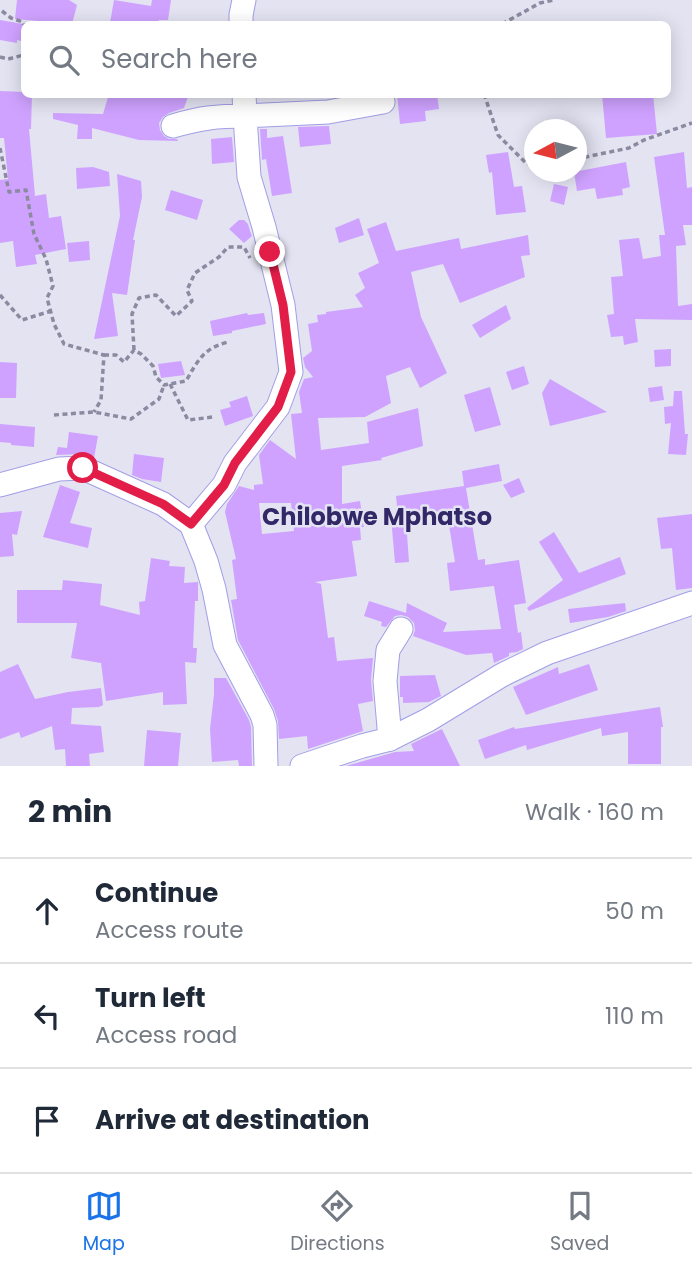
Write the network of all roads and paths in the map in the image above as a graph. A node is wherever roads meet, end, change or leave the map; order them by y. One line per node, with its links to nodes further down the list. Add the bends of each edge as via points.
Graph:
1 (244, 0): 5 (street)
2 (554, 0): 6 (path)
3 (1, 10): 4 (path)
4 (21, 21)
5 (241, 21)
6 (507, 21)
7 (21, 56): 8 (path)
8 (0, 57)
9 (485, 98): 16 (path, via 498,135)
10 (383, 102): 11 (street, via 328,112)
11 (245, 105): 13 (street); 17 (street, via 249,177)
12 (692, 123): 15 (path, via 629,148)
13 (173, 126)
14 (0, 148): 19 (path, via 9,192 26,190 34,234 53,286 47,298)
15 (587, 157)
16 (524, 161)
17 (270, 252): 21 (path, via 252,262 244,247 228,247 195,273 187,290 192,301 176,316 156,295 139,298 132,314); 29 (street, via 283,305 291,372 278,407)
18 (0, 295): 19 (path, via 22,320)
19 (51, 311): 22 (path, via 64,344)
20 (229, 342): 23 (path, via 204,353 186,381)
21 (134, 350): 22 (path, via 124,362 116,355); 24 (path, via 153,366)
22 (104, 355): 25 (path, via 101,400)
23 (170, 384): 24 (path); 27 (path, via 188,420)
24 (164, 386): 25 (path, via 159,399 131,418)
25 (94, 412): 26 (path)
26 (54, 415)
27 (214, 417)
28 (0, 485): 29 (street, via 59,468 83,468 163,504)
29 (191, 524): 33 (street, via 214,589 225,645 262,715)
30 (692, 603): 32 (street, via 547,653)
31 (401, 629): 32 (street, via 387,650)
32 (390, 739): 34 (street)
33 (266, 766)
34 (302, 766)

